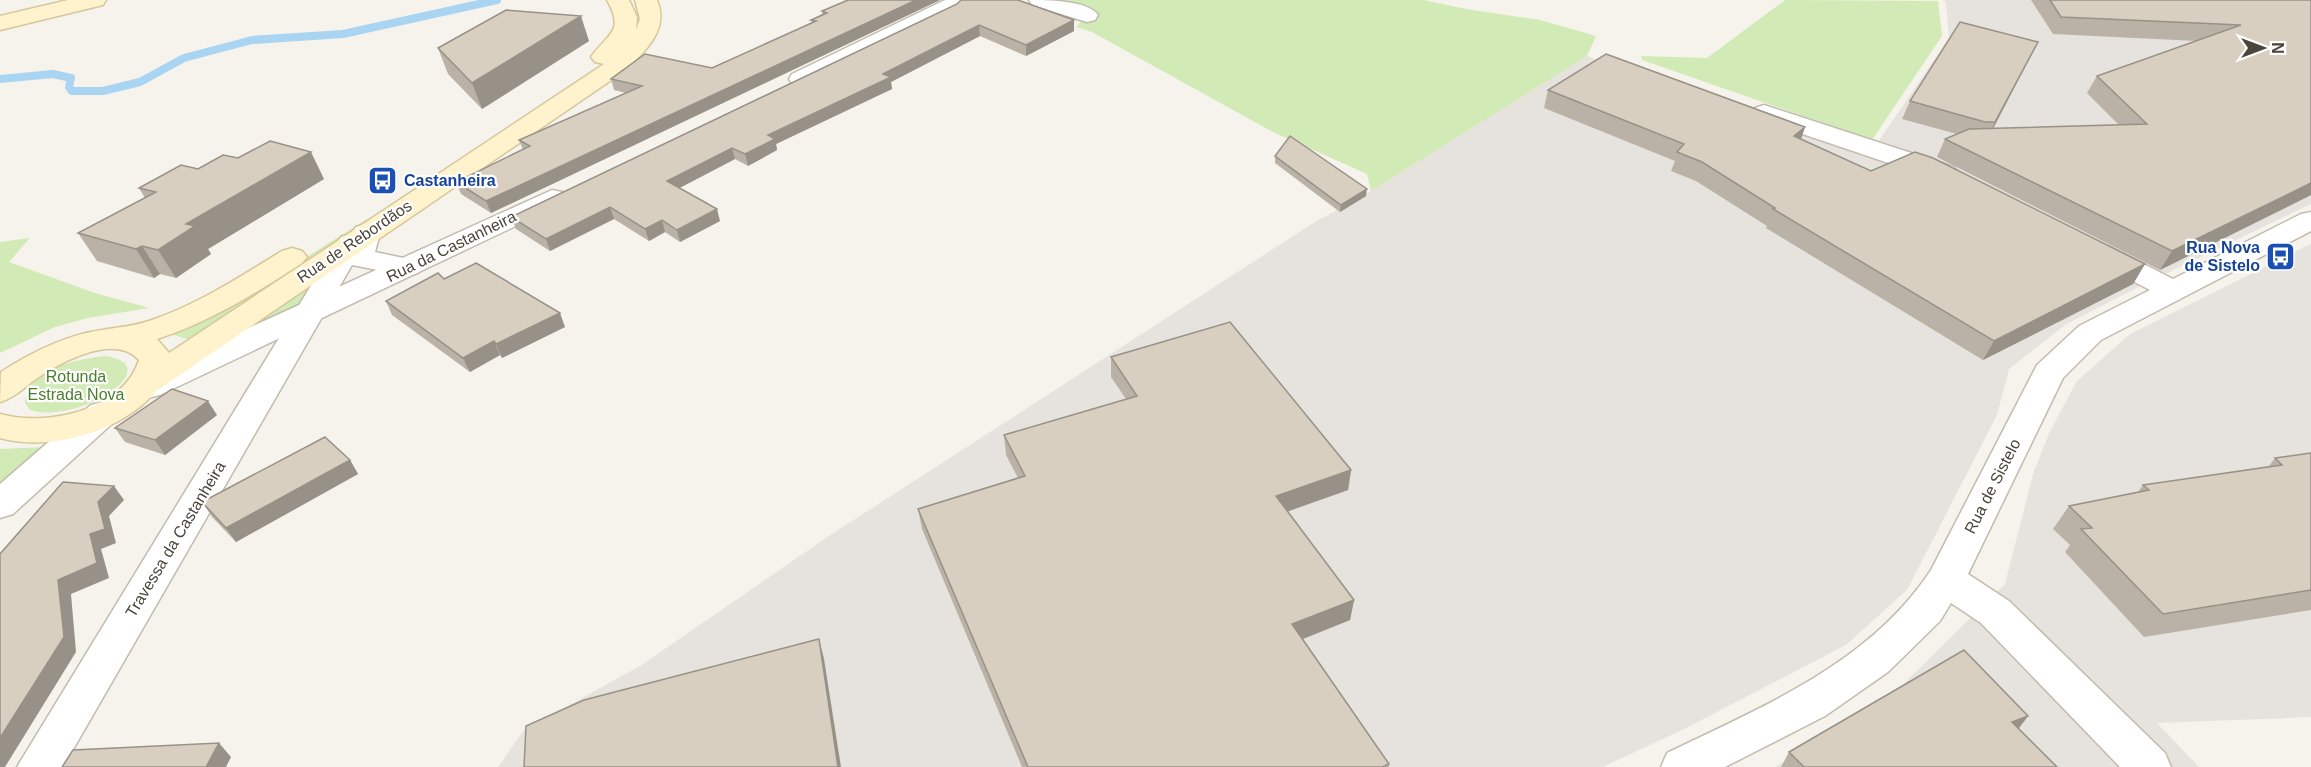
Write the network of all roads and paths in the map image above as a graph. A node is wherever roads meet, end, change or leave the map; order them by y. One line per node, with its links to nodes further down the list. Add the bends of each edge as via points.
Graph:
1 (52, 0): 7 (main road)
2 (95, 0): 9 (main road)
3 (618, 0): 20 (main road, Rua de Rebordãos, via 627,14 627,28 616,44 584,71 231,296 159,330)
4 (959, 0): 10 (street)
5 (1040, 0): 8 (street)
6 (651, 2): 15 (main road, Rua de Rebordãos, via 649,30 615,67)
7 (0, 14)
8 (1087, 15)
9 (0, 23)
10 (778, 90)
11 (1744, 106): 12 (street, via 1935,168)
12 (1972, 186)
13 (575, 187): 17 (street, Rua da Castanheira)
14 (2311, 220): 18 (street, Rua de Sistelo)
15 (359, 238): 17 (street, via 362,259); 19 (street, Travessa da Castanheira); 22 (main road, Rua de Rebordãos)
16 (2077, 241): 18 (street)
17 (408, 267): 19 (street, Rua da Castanheira)
18 (2172, 290): 27 (street, Rua de Sistelo, via 2090,333 2049,373)
19 (312, 313): 22 (street, Rua da Castanheira); 28 (street, Travessa da Castanheira)
20 (116, 340): 21 (main road, via 71,348); 22 (main road, via 139,343 153,352 156,366)
21 (14, 373): 23 (main road)
22 (140, 388): 24 (main road, Rua de Rebordãos)
23 (0, 392)
24 (103, 413): 25 (main road, Rua de Rebordãos, via 51,430 24,432); 26 (street)
25 (0, 426)
26 (0, 505)
27 (1946, 579): 29 (street, Rua de Sistelo, via 1926,610 1873,660 1810,703); 30 (street, via 1995,612)
28 (39, 767)
29 (1683, 767)
30 (2149, 767)

